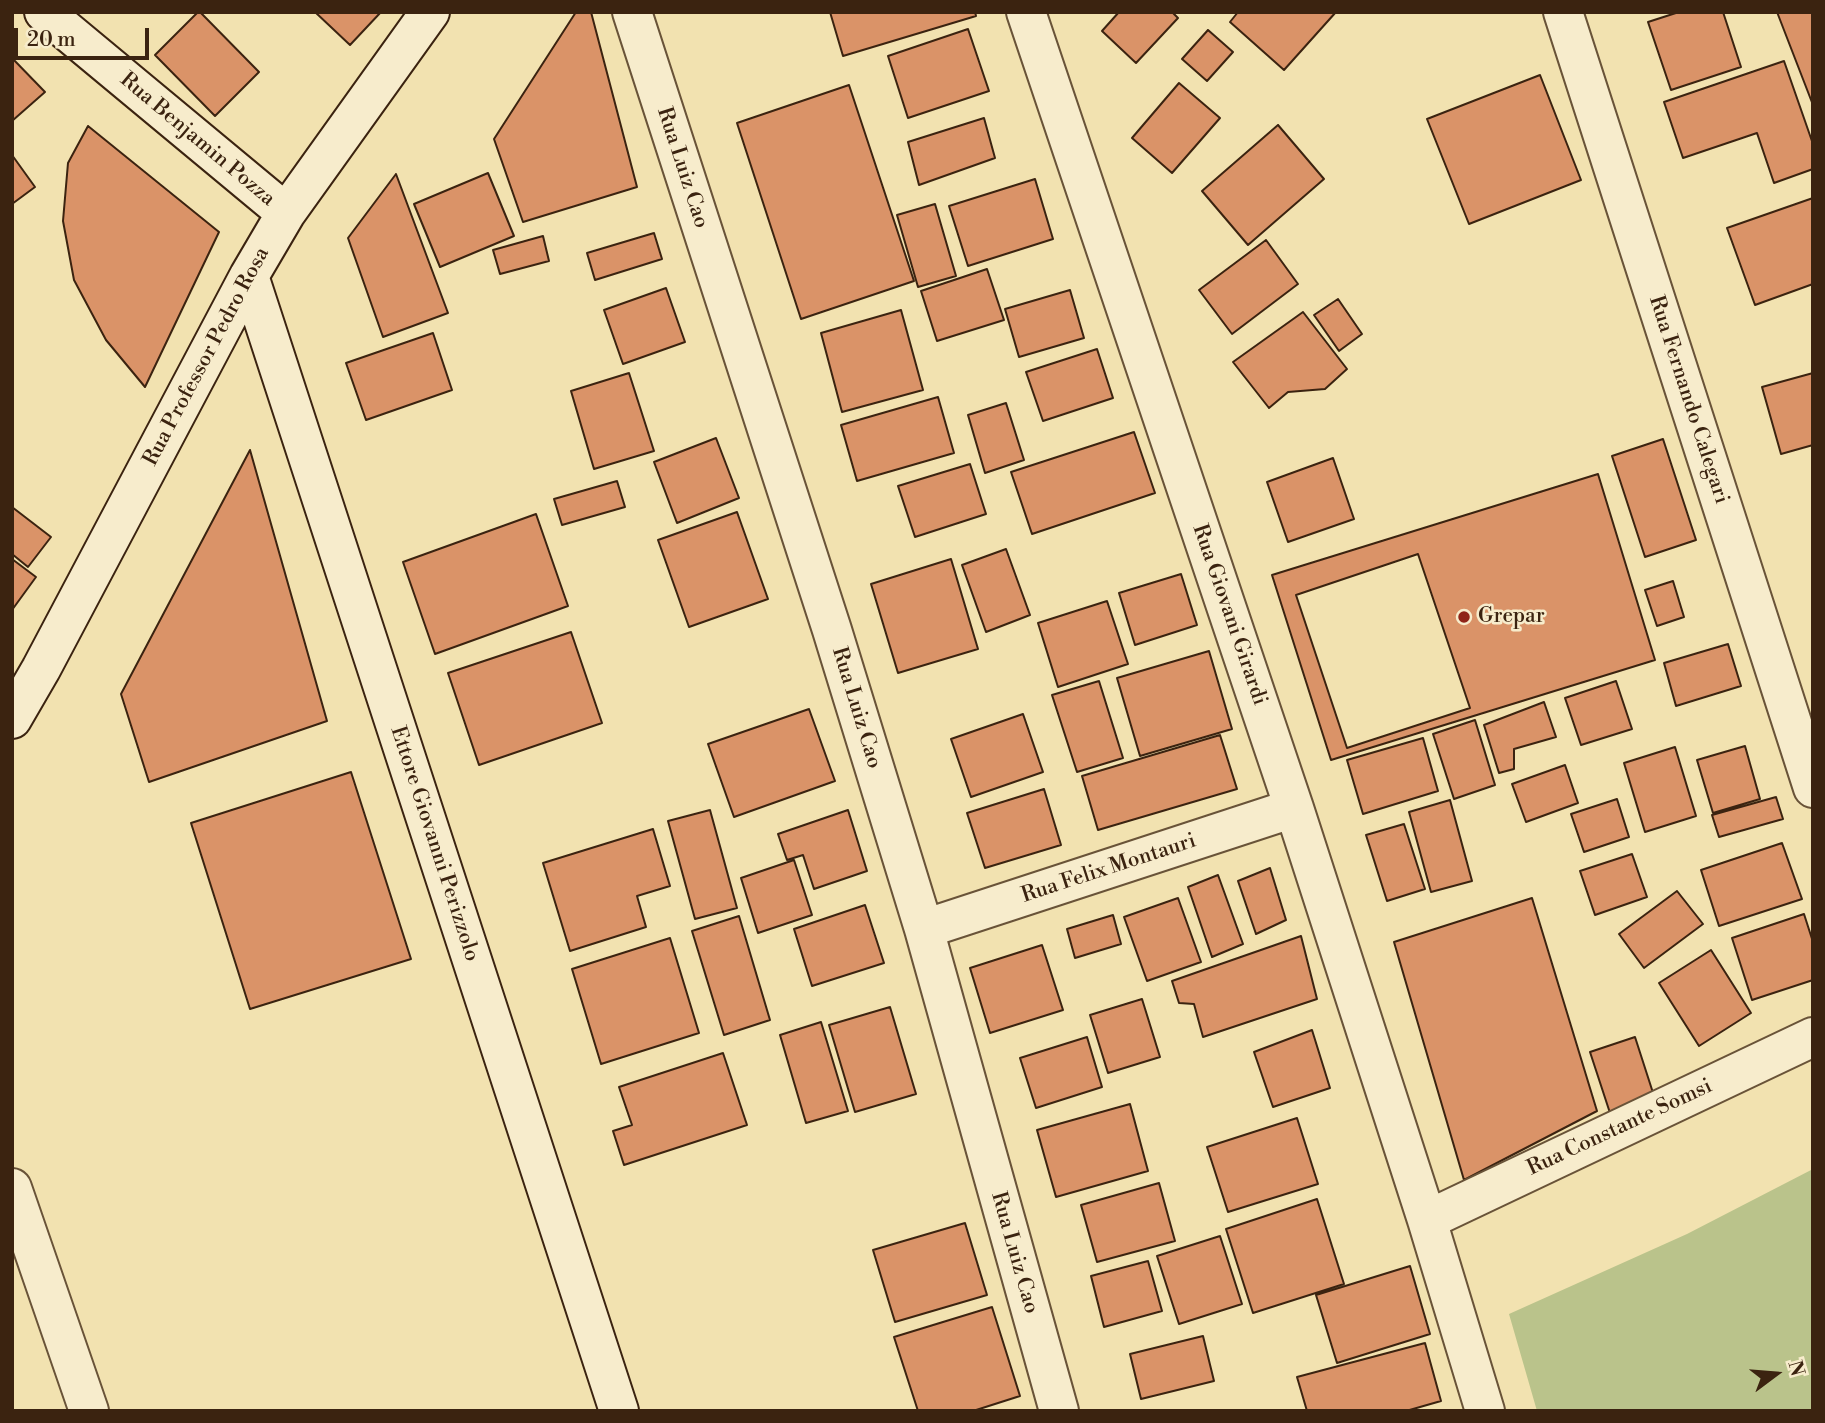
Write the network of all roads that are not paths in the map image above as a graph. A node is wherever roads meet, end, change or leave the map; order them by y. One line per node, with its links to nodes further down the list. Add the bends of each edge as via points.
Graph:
1 (44, 12): 6 (street, Rua Benjamin Pozza)
2 (430, 12): 6 (street, Rua Professor Pedro Rosa)
3 (632, 12): 11 (street, Rua Luiz Cao)
4 (1026, 12): 10 (street, Rua Giovani Girardi)
5 (1563, 12): 9 (street, Rua Fernando Calegari)
6 (286, 213): 7 (street, Rua Professor Pedro Rosa)
7 (249, 276): 8 (street, Rua Professor Pedro Rosa); 16 (street, Ettore Giovanni Perizzolo)
8 (12, 719)
9 (1813, 788)
10 (1294, 808): 11 (street, Rua Felix Montauri); 14 (street, Rua Giovani Girardi)
11 (924, 929): 17 (street, Rua Luiz Cao)
12 (1813, 1037): 14 (street, Rua Constante Somsi)
13 (12, 1188): 15 (street)
14 (1427, 1220): 18 (street, Rua Giovani Girardi)
15 (89, 1411)
16 (619, 1411)
17 (1059, 1411)
18 (1485, 1411)

